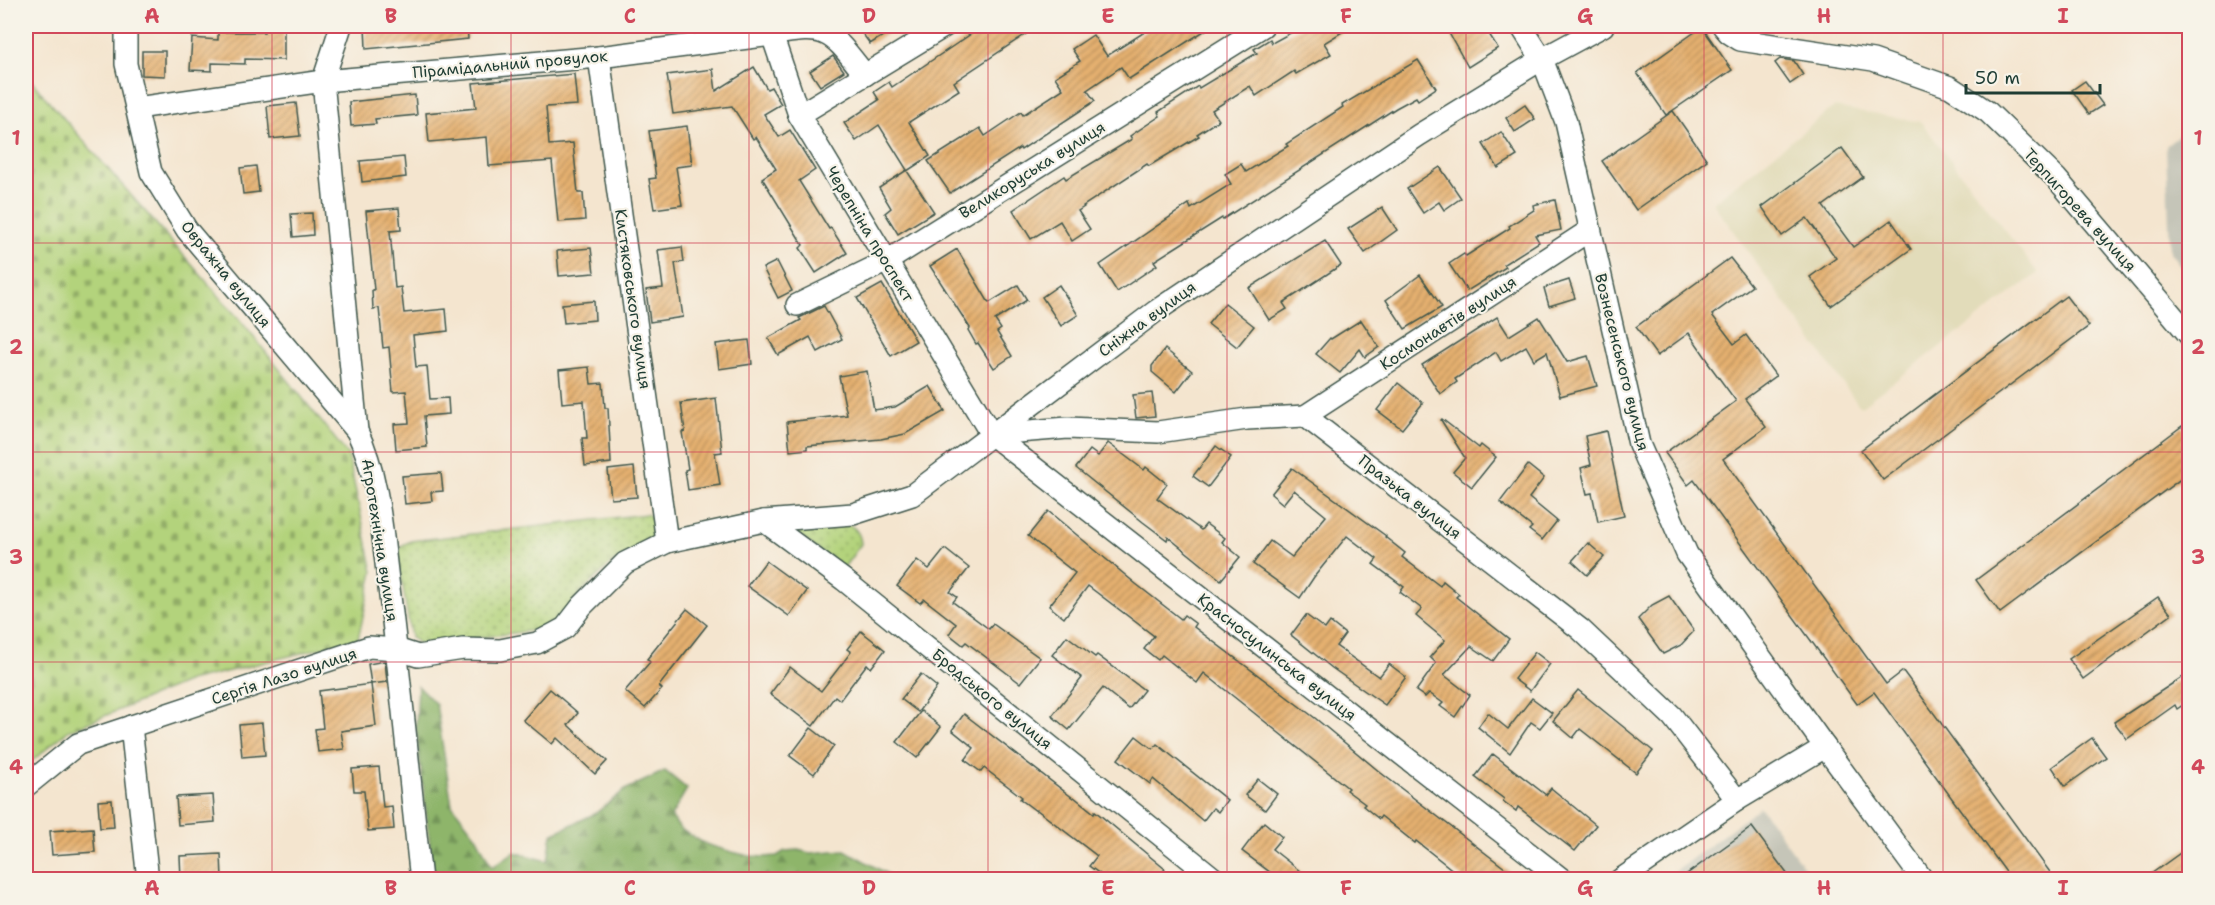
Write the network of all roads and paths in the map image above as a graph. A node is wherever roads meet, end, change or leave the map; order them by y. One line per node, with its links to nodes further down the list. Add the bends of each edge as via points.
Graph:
1 (126, 26): 13 (street, Овражна вулиця, via 126,64)
2 (341, 26): 12 (street, Агротехнічна вулиця)
3 (945, 26): 11 (street)
4 (1263, 26): 16 (street, Великоруська вулиця)
5 (1521, 26): 10 (street, Вознесенського вулиця)
6 (1603, 26): 10 (street, Сніжна вулиця)
7 (1723, 26): 18 (street, Терпигорева вулиця, via 1740,40 1873,60 1950,87 1967,98 1988,112 2056,178)
8 (775, 31): 9 (street, Пірамідальний провулок); 11 (street, Пірамідальний провулок, via 819,30 838,40); 14 (street, Черепніна проспект)
9 (599, 57): 12 (street, Пірамідальний провулок); 23 (street, Кистяковського вулиця)
10 (1542, 59): 15 (street, Вознесенського вулиця, via 1566,122); 21 (street, Сніжна вулиця, via 1419,135 1156,311)
11 (865, 75): 14 (street)
12 (323, 81): 13 (street, Пірамідальний провулок); 20 (street, Агротехнічна вулиця)
13 (137, 108): 20 (street, Овражна вулиця, via 151,172 187,230)
14 (799, 115): 16 (street, Черепніна проспект)
15 (1590, 230): 19 (street, Космонавтів вулиця); 26 (street, Вознесенського вулиця, via 1639,444 1687,554)
16 (887, 261): 17 (street, Великоруська вулиця); 21 (street, Черепніна проспект)
17 (797, 305)
18 (2190, 336)
19 (1305, 416): 21 (street, via 1246,419 1158,432 1068,428); 28 (street, Празька вулиця, via 1580,629 1672,716)
20 (357, 431): 24 (street, Агротехнічна вулиця, via 373,472)
21 (991, 434): 22 (street, Сніжна вулиця, via 912,495 853,513); 32 (street, Красносулинська вулиця)
22 (764, 521): 23 (street, Сніжна вулиця); 31 (street, Бродського вулиця, via 844,580)
23 (667, 542): 24 (street, Сергія Лазо вулиця, via 625,563 565,628 537,643 418,656)
24 (396, 649): 25 (street, Сергія Лазо вулиця, via 369,647); 30 (street, Агротехнічна вулиця)
25 (131, 726): 27 (street, Сергія Лазо вулиця, via 78,744); 29 (street)
26 (1825, 747): 28 (street); 34 (street, Вознесенського вулиця)
27 (26, 786)
28 (1737, 801): 33 (street)
29 (148, 879)
30 (420, 879)
31 (1216, 879)
32 (1563, 879)
33 (1620, 879)
34 (1923, 879)

